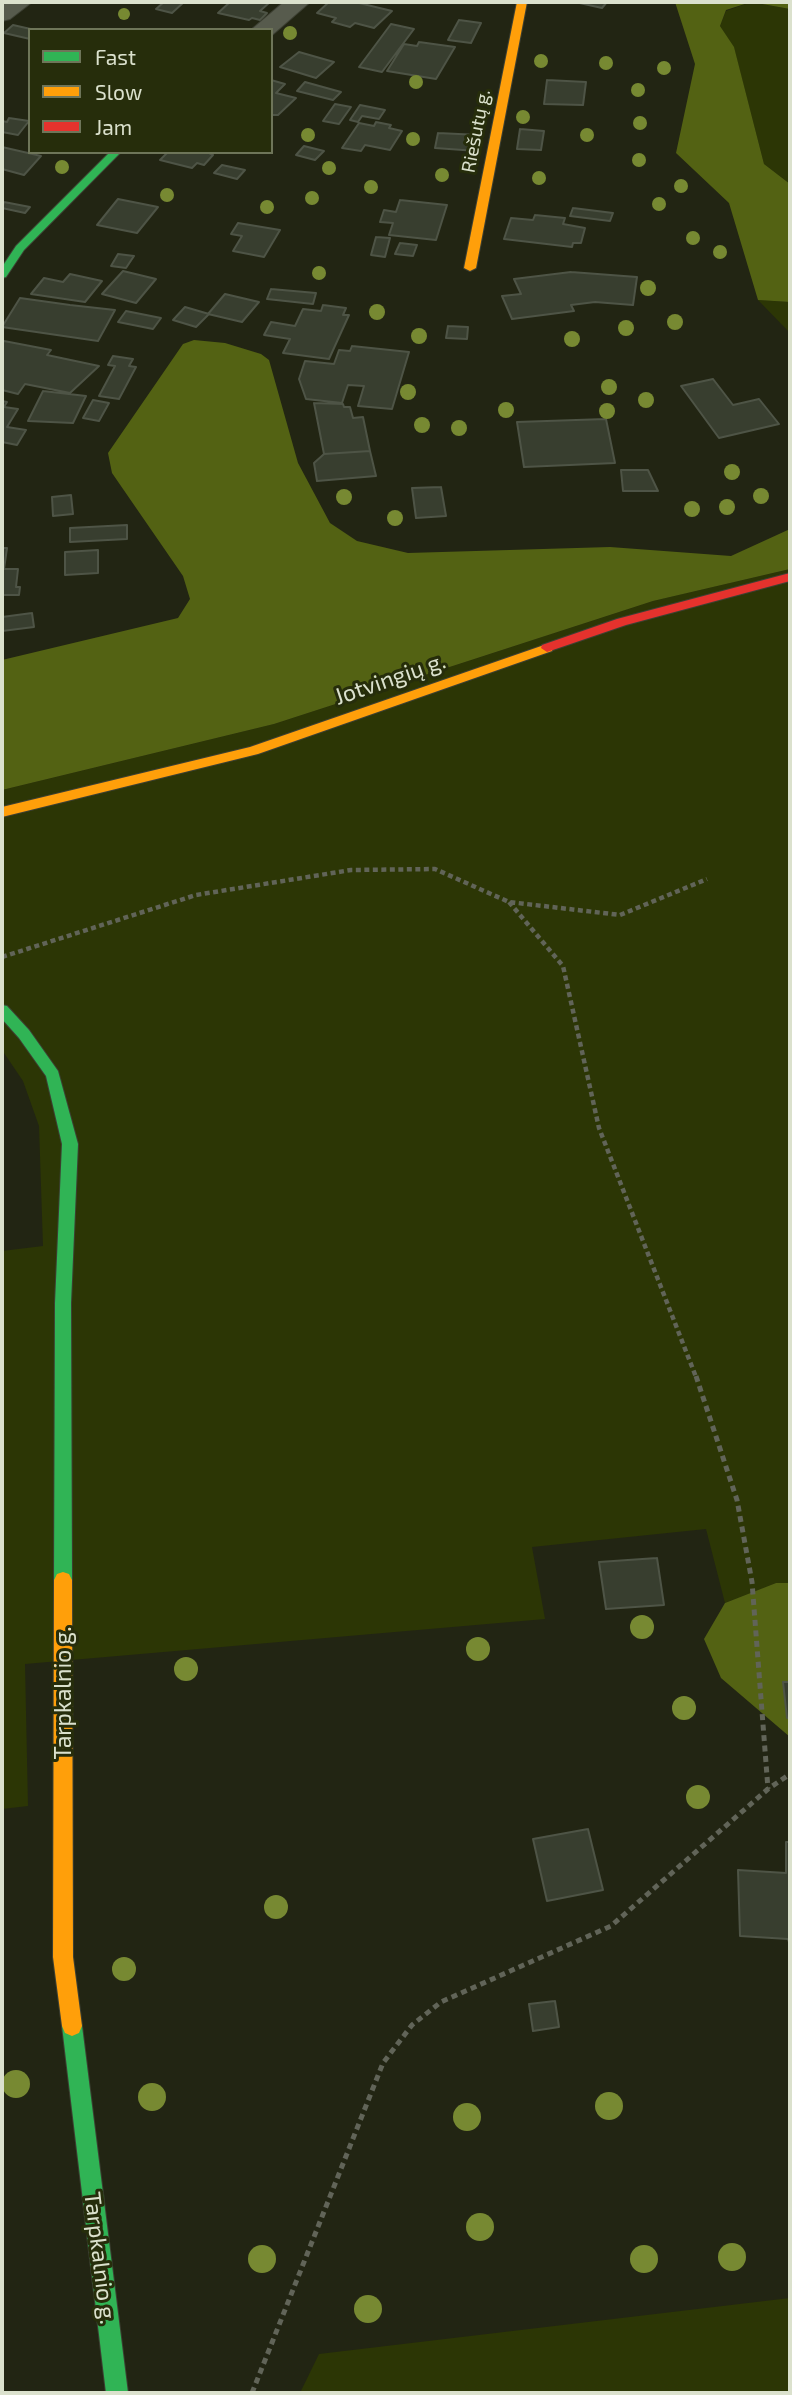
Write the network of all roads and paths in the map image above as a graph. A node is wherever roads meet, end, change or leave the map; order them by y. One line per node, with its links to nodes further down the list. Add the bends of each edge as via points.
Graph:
1 (20, 2): 4 (street)
2 (298, 2): 5 (street)
3 (522, 2): 7 (street, Riešutų g.)
4 (2, 14)
5 (266, 28)
6 (114, 154): 8 (street, via 20,248)
7 (470, 268)
8 (2, 275)
9 (790, 577): 10 (street, Jotvingių g., via 622,622 253,751)
10 (2, 812)
11 (707, 879): 12 (path, via 620,915)
12 (509, 902): 13 (path, via 435,869 351,870 196,895); 16 (path, via 563,966 599,1128 686,1346 737,1500 752,1582)
13 (2, 957)
14 (2, 1010): 17 (street, Tarpkalnio g., via 53,1075 70,1144 63,1303 63,1957)
15 (790, 1774): 16 (path)
16 (768, 1789): 18 (path, via 611,1926 441,2002 412,2025 383,2063)
17 (117, 2393)
18 (252, 2393)

